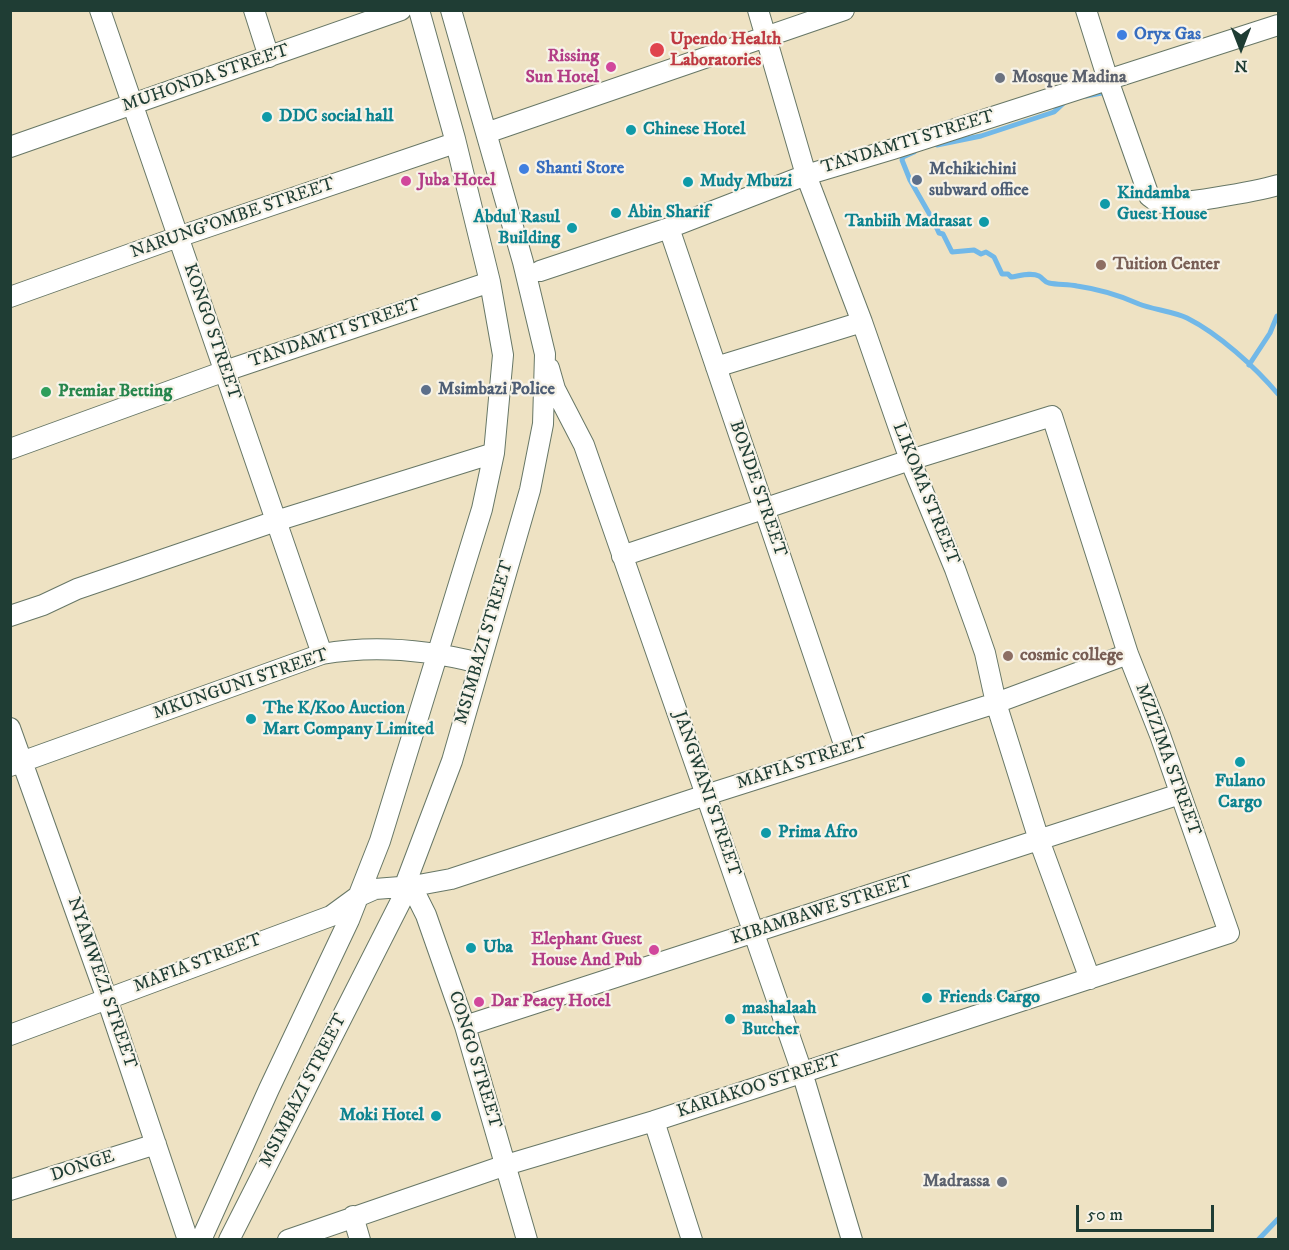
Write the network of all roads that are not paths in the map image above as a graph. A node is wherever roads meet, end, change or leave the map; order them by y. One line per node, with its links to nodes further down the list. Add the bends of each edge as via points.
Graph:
1 (100, 10): 13 (street, KONGO STREET)
2 (254, 10): 11 (street)
3 (401, 10): 11 (street, MUHONDA STREET)
4 (420, 10): 15 (street, MSIMBAZI STREET)
5 (451, 10): 25 (street, MSIMBAZI STREET, via 523,261)
6 (758, 10): 10 (street, LIKOMA STREET)
7 (844, 10): 10 (street)
8 (1086, 10): 12 (street)
9 (1278, 25): 12 (street, TANDAMTI STREET)
10 (765, 37): 14 (street); 17 (street, LIKOMA STREET)
11 (269, 57): 13 (street, MUHONDA STREET)
12 (1108, 80): 17 (street, TANDAMTI STREET); 18 (street, via 1149,196 1158,203 1227,196)
13 (133, 105): 16 (street, MUHONDA STREET); 20 (street, KONGO STREET)
14 (492, 131)
15 (455, 139): 20 (street, NARUNG'OMBE STREET, via 448,145); 22 (street, MSIMBAZI STREET)
16 (10, 147)
17 (806, 175): 19 (street, TANDAMTI STREET); 24 (street, LIKOMA STREET)
18 (1278, 185)
19 (669, 228): 21 (street, TANDAMTI STREET); 26 (street, BONDE STREET)
20 (178, 237): 23 (street, NARUNG'OMBE STREET); 27 (street, KONGO STREET)
21 (540, 271)
22 (490, 282): 27 (street, TANDAMTI STREET); 29 (street, MSIMBAZI STREET, via 502,355)
23 (10, 297)
24 (862, 322): 26 (street); 30 (street, LIKOMA STREET)
25 (545, 354): 33 (street, JANGWANI STREET, via 555,389 584,445); 38 (street, MSIMBAZI STREET, via 543,424 530,490)
26 (716, 367): 31 (street, BONDE STREET)
27 (225, 371): 28 (street, TANDAMTI STREET); 32 (street, KONGO STREET)
28 (10, 449)
29 (494, 453): 32 (street); 37 (street, MSIMBAZI STREET, via 482,509)
30 (910, 460): 31 (street); 36 (street, MZIZIMA STREET, via 1052,416); 39 (street, LIKOMA STREET, via 973,617)
31 (764, 508): 33 (street); 41 (street, BONDE STREET)
32 (276, 521): 34 (street); 35 (street, KONGO STREET)
33 (622, 556): 44 (street, JANGWANI STREET)
34 (10, 616)
35 (322, 654): 37 (street, MKUNGUNI STREET, via 348,650); 42 (street, MKUNGUNI STREET)
36 (1128, 654): 39 (street, MAFIA STREET); 43 (street, MZIZIMA STREET)
37 (437, 655): 38 (street, MKUNGUNI STREET); 47 (street, MSIMBAZI STREET, via 380,841)
38 (479, 663): 46 (street, MSIMBAZI STREET, via 452,761)
39 (996, 703): 41 (street, MAFIA STREET); 45 (street, LIKOMA STREET)
40 (10, 728): 42 (street, NYAMWEZI STREET)
41 (846, 750): 44 (street, MAFIA STREET)
42 (16, 764): 51 (street, NYAMWEZI STREET)
43 (1180, 794): 45 (street, KIBAMBAWE STREET); 49 (street, MZIZIMA STREET)
44 (706, 795): 46 (street, MAFIA STREET, via 451,879); 48 (street, JANGWANI STREET)
45 (1039, 840): 48 (street, KIBAMBAWE STREET); 50 (street, LIKOMA STREET)
46 (405, 889): 47 (street, MAFIA STREET, via 375,889); 52 (street, CONGO STREET, via 414,893 426,915); 62 (street, MSIMBAZI STREET)
47 (357, 897): 51 (street, MAFIA STREET, via 319,921); 61 (street, MSIMBAZI STREET)
48 (754, 933): 52 (street, KIBAMBAWE STREET); 54 (street, JANGWANI STREET)
49 (1229, 933): 50 (street, KARIAKOO STREET)
50 (1090, 979): 54 (street, KARIAKOO STREET)
51 (107, 999): 53 (street, MAFIA STREET); 56 (street, NYAMWEZI STREET)
52 (465, 1026): 57 (street, CONGO STREET)
53 (10, 1035)
54 (802, 1072): 55 (street, KARIAKOO STREET); 67 (street, JANGWANI STREET)
55 (654, 1121): 57 (street, KARIAKOO STREET); 66 (street)
56 (156, 1144): 58 (street, DONGE); 60 (street, NYAMWEZI STREET)
57 (507, 1165): 59 (street, KARIAKOO STREET); 65 (street, CONGO STREET)
58 (10, 1190)
59 (353, 1216): 63 (street, KARIAKOO STREET); 64 (street)
60 (188, 1239)
61 (201, 1239)
62 (229, 1239)
63 (288, 1239)
64 (360, 1239)
65 (527, 1239)
66 (692, 1239)
67 (852, 1239)

